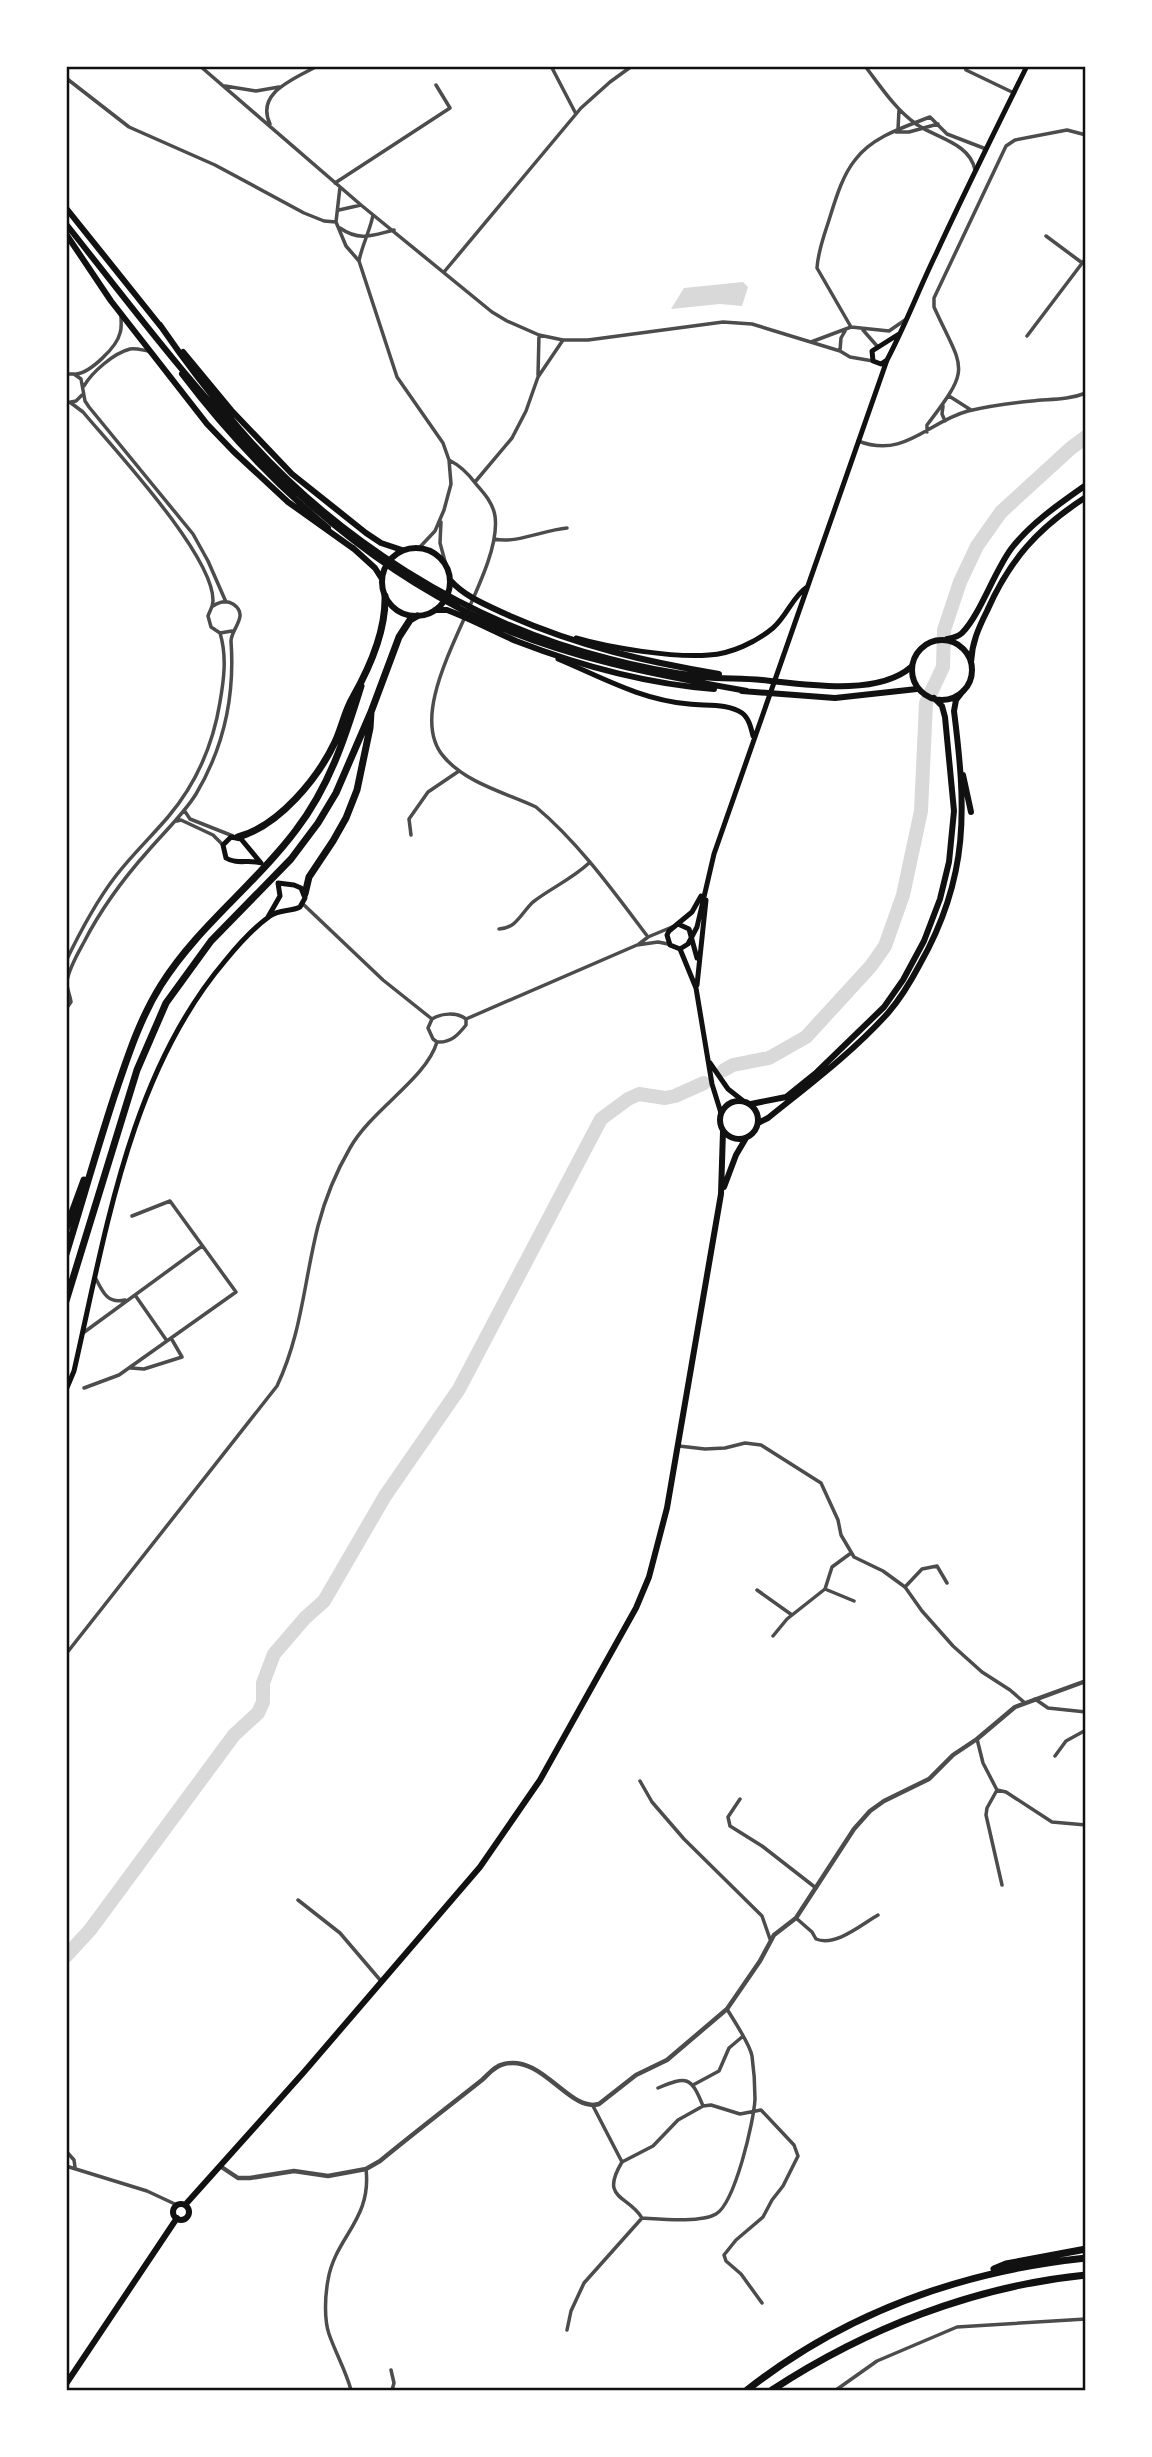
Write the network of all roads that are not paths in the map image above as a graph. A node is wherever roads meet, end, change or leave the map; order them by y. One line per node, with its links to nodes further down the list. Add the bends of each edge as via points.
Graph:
1 (200, 66): 10 (street)
2 (551, 66): 14 (street)
3 (632, 66): 14 (street)
4 (865, 66): 13 (street)
5 (965, 66): 12 (street)
6 (1027, 66): 12 (main road)
7 (316, 67): 11 (street)
8 (66, 78): 31 (street, via 129,127 304,213)
9 (436, 85): 25 (street, via 450,108)
10 (223, 86): 11 (street, via 256,91); 18 (street)
11 (281, 86): 18 (street, via 265,108)
12 (1014, 93): 23 (main road)
13 (900, 110): 15 (street); 19 (street)
14 (576, 114): 41 (street)
15 (914, 123): 16 (street, via 930,117); 17 (street); 19 (street)
16 (938, 124): 17 (street); 21 (street, via 947,134)
17 (924, 129): 19 (street); 22 (street)
18 (273, 130): 25 (street)
19 (897, 130): 45 (street, via 865,150 846,174 818,257 817,268)
20 (1086, 135): 65 (street, via 1067,130 1015,140 1006,146 934,298 960,363)
21 (969, 144): 22 (street); 23 (street)
22 (956, 145): 24 (street, via 970,158)
23 (987, 149): 24 (main road)
24 (975, 173): 43 (main road)
25 (335, 183): 26 (street)
26 (340, 187): 27 (street); 29 (street)
27 (360, 205): 29 (street); 30 (street)
28 (66, 208): 44 (main road)
29 (339, 210): 31 (street)
30 (373, 215): 34 (street); 36 (street)
31 (336, 222): 33 (street)
32 (66, 224): 53 (main road)
33 (340, 228): 36 (street, via 351,236); 39 (street, via 346,246)
34 (394, 230): 36 (street); 41 (street)
35 (66, 234): 42 (main road)
36 (367, 236): 39 (street)
37 (1046, 236): 40 (street)
38 (1086, 258): 40 (street)
39 (359, 261): 72 (street, via 397,377 443,443)
40 (1081, 262): 49 (street)
41 (444, 272): 48 (street, via 492,312)
42 (121, 314): 55 (main road); 59 (street, via 116,344 81,374)
43 (905, 320): 46 (street, via 889,331); 47 (main road)
44 (160, 325): 78 (main road, via 254,444); 82 (main road, via 292,474 351,523 381,543)
45 (849, 328): 46 (street); 51 (street); 54 (street, via 841,338)
46 (862, 329): 52 (street)
47 (900, 334): 52 (main road); 56 (main road)
48 (539, 335): 50 (street); 60 (street)
49 (1027, 336)
50 (563, 340): 51 (street, via 730,322 752,324); 60 (street)
51 (808, 343): 54 (street)
52 (878, 346): 56 (main road, via 887,349); 57 (main road, via 870,354)
53 (165, 349): 78 (main road, via 266,464); 81 (main road, via 259,466)
54 (840, 351): 57 (street)
55 (153, 353): 62 (street, via 135,348 121,352); 81 (main road, via 207,424 249,468 304,515)
56 (888, 359): 57 (main road); 61 (main road)
57 (875, 362): 61 (main road)
58 (66, 374): 59 (street)
59 (74, 374): 62 (street)
60 (538, 377): 73 (street, via 512,438)
61 (881, 380): 71 (main road)
62 (84, 386): 63 (street)
63 (83, 393): 66 (street); 88 (street, via 89,407 193,534)
64 (1086, 393): 68 (street)
65 (949, 396): 67 (street); 68 (street)
66 (69, 403): 89 (street, via 83,412 184,536 208,580)
67 (944, 404): 69 (street); 70 (street, via 927,425)
68 (971, 410): 69 (street)
69 (945, 421): 70 (street)
70 (927, 432): 71 (street, via 884,447)
71 (858, 441): 86 (main road)
72 (449, 460): 73 (street); 76 (street, via 451,484)
73 (475, 482): 79 (street, via 494,513)
74 (1086, 485): 95 (main road, via 1011,548 972,619 960,636)
75 (1086, 497): 97 (main road, via 1041,530 1010,566 972,643)
76 (441, 520): 80 (street); 83 (street, via 440,543)
77 (567, 528): 79 (street, via 506,541)
78 (354, 537): 99 (main road, via 434,589 517,627 609,659)
79 (494, 539): 109 (street, via 441,670 434,706 437,748)
80 (419, 548): 82 (main road); 83 (main road, via 435,553)
81 (354, 549): 84 (main road)
82 (402, 550): 84 (main road, via 388,562)
83 (446, 565): 85 (main road)
84 (382, 579): 87 (main road)
85 (450, 580): 90 (main road, via 445,600); 92 (main road, via 468,596)
86 (807, 587): 92 (main road, via 761,637 710,655 604,645); 107 (main road)
87 (385, 596): 91 (main road, via 401,613); 101 (highway, via 384,622)
88 (226, 602): 89 (street); 93 (street, via 240,615)
89 (213, 606): 94 (street, via 208,621)
90 (435, 610): 91 (main road); 96 (main road, via 457,614)
91 (417, 616): 106 (highway, via 399,637)
92 (539, 628): 100 (main road, via 628,657)
93 (232, 631): 94 (street); 110 (street, via 228,713 209,769)
94 (220, 633): 130 (street, via 224,682 205,759 180,802 114,878)
95 (947, 639): 97 (main road, via 962,648); 98 (main road, via 920,650)
96 (519, 642): 103 (main road, via 634,676); 107 (main road, via 636,693 741,712)
97 (971, 663): 104 (main road, via 970,682)
98 (911, 667): 100 (main road, via 895,677 836,686); 102 (main road)
99 (674, 675): 100 (main road); 103 (main road)
100 (750, 679)
101 (361, 686): 114 (highway, via 315,776 275,816); 145 (highway, via 344,743 308,814 271,861 201,931 159,987 139,1026)
102 (917, 689): 103 (main road, via 850,697); 105 (main road)
103 (747, 691)
104 (963, 691): 105 (main road); 108 (main road, via 954,711)
105 (943, 702): 140 (main road, via 954,811 949,862 924,941 884,1007 817,1072 786,1097)
106 (371, 712): 119 (highway, via 357,790 340,829 309,877); 154 (highway, via 318,823 291,859 211,941 166,1003 149,1037)
107 (754, 738): 117 (main road)
108 (959, 760): 111 (main road); 142 (main road, via 959,856 954,886 930,947 889,1012 857,1045)
109 (459, 771): 113 (street, via 428,792 408,819); 116 (street, via 536,807)
110 (184, 810): 112 (street); 114 (street, via 190,819)
111 (971, 812)
112 (175, 822): 115 (street, via 181,820 213,835); 133 (street, via 135,865 98,916 69,974)
113 (411, 835)
114 (237, 837): 115 (main road); 115 (main road, via 261,863 230,860)
115 (223, 845)
116 (589, 863): 124 (street, via 534,901 512,925); 126 (street)
117 (705, 889): 123 (main road, via 691,912); 125 (main road); 131 (main road)
118 (280, 894): 119 (main road, via 278,883 301,888); 121 (main road, via 282,905); 122 (main road)
119 (305, 894): 120 (main road)
120 (303, 904): 121 (main road); 136 (street)
121 (289, 909): 122 (main road)
122 (268, 917): 151 (main road, via 214,974 161,1061 133,1135)
123 (675, 926): 125 (main road, via 684,925); 126 (street); 128 (main road, via 667,935)
124 (499, 929)
125 (691, 935): 129 (main road); 131 (main road)
126 (648, 937): 127 (street)
127 (637, 945): 128 (street); 135 (street)
128 (670, 945): 129 (main road)
129 (680, 949): 132 (main road)
130 (66, 961)
131 (698, 967): 132 (main road)
132 (696, 988): 138 (main road)
133 (67, 989): 134 (street, via 71,1002)
134 (66, 1009)
135 (466, 1019): 136 (street, via 444,1015); 137 (street, via 466,1025 450,1041)
136 (432, 1020): 137 (street, via 428,1028)
137 (437, 1042): 169 (street, via 423,1068 369,1120 326,1199 292,1348 277,1386)
138 (709, 1061): 139 (main road, via 719,1079); 141 (main road)
139 (742, 1100): 140 (main road); 141 (main road, via 729,1103)
140 (751, 1104): 142 (main road)
141 (721, 1113): 143 (main road)
142 (758, 1123): 144 (main road)
143 (723, 1131): 144 (main road); 146 (main road)
144 (746, 1138): 146 (main road)
145 (94, 1160): 148 (highway); 150 (highway)
146 (721, 1194): 160 (main road)
147 (132, 1216): 149 (street, via 170,1201)
148 (66, 1229)
149 (202, 1246): 152 (street); 156 (street, via 236,1292)
150 (66, 1254)
151 (96, 1279): 153 (street, via 108,1298); 155 (main road)
152 (135, 1294): 153 (street); 156 (street)
153 (127, 1300): 155 (street)
154 (66, 1301)
155 (83, 1333): 159 (main road)
156 (169, 1340): 157 (street); 157 (street, via 182,1357 144,1369)
157 (128, 1368): 158 (street)
158 (84, 1388)
159 (66, 1390)
160 (677, 1446): 161 (street, via 761,1445 821,1483); 187 (main road, via 649,1577 590,1693 506,1833)
161 (851, 1553): 163 (street); 164 (street, via 832,1567)
162 (947, 1583): 163 (street, via 936,1566 922,1569)
163 (905, 1587): 172 (street, via 953,1646)
164 (825, 1589): 166 (street); 167 (street)
165 (757, 1590): 167 (street)
166 (854, 1601)
167 (792, 1615): 168 (street)
168 (773, 1636)
169 (66, 1654)
170 (1086, 1681): 171 (street)
171 (1035, 1699): 172 (street); 173 (street, via 1048,1708)
172 (1025, 1703): 175 (street, via 1008,1711)
173 (1086, 1712)
174 (1086, 1730): 176 (street, via 1066,1741)
175 (977, 1739): 178 (street, via 982,1763); 182 (street, via 929,1779 870,1811)
176 (1055, 1756)
177 (640, 1781): 186 (street, via 684,1839 762,1916)
178 (997, 1790): 180 (street, via 1052,1822); 181 (street, via 986,1812)
179 (740, 1799): 182 (street, via 728,1817 730,1826)
180 (1086, 1825)
181 (1002, 1885)
182 (817, 1888): 185 (street)
183 (298, 1900): 187 (street, via 340,1933)
184 (878, 1915): 185 (street, via 824,1941 816,1939)
185 (796, 1918): 186 (street)
186 (771, 1940): 188 (street)
187 (382, 1982): 198 (main road)
188 (727, 2009): 189 (street); 192 (street, via 667,2060 636,2075)
189 (741, 2037): 190 (street, via 729,2048 719,2071); 194 (street, via 752,2056)
190 (693, 2085): 191 (street, via 680,2079); 193 (street)
191 (658, 2088)
192 (593, 2106): 196 (street); 200 (street, via 529,2066 502,2064)
193 (703, 2106): 194 (street, via 740,2114); 196 (street, via 678,2120 653,2146)
194 (752, 2111): 204 (street, via 744,2157 718,2213 699,2218); 209 (street, via 764,2112 798,2152 763,2217 725,2251 726,2261)
195 (66, 2151): 199 (street)
196 (622, 2162): 204 (street, via 615,2179 617,2194)
197 (66, 2166): 199 (street)
198 (220, 2166): 200 (street, via 238,2178 250,2179 294,2171 328,2176); 202 (main road)
199 (75, 2168): 201 (street)
200 (366, 2169): 214 (street, via 368,2189 361,2212 328,2278 326,2324)
201 (177, 2205): 202 (main road); 203 (main road, via 173,2211)
202 (185, 2205): 203 (main road, via 188,2214)
203 (177, 2218): 213 (main road)
204 (642, 2218): 211 (street, via 584,2283)
205 (1086, 2249): 207 (highway, via 1006,2264)
206 (1086, 2258): 207 (highway)
207 (980, 2275): 216 (highway, via 922,2294 839,2331)
208 (1086, 2275): 217 (highway, via 1002,2290 911,2318 842,2348)
209 (762, 2303)
210 (1086, 2319): 218 (street, via 957,2327 877,2361)
211 (567, 2330)
212 (391, 2370): 215 (street)
213 (66, 2385)
214 (351, 2390)
215 (392, 2390)
216 (747, 2390)
217 (772, 2390)
218 (836, 2390)

